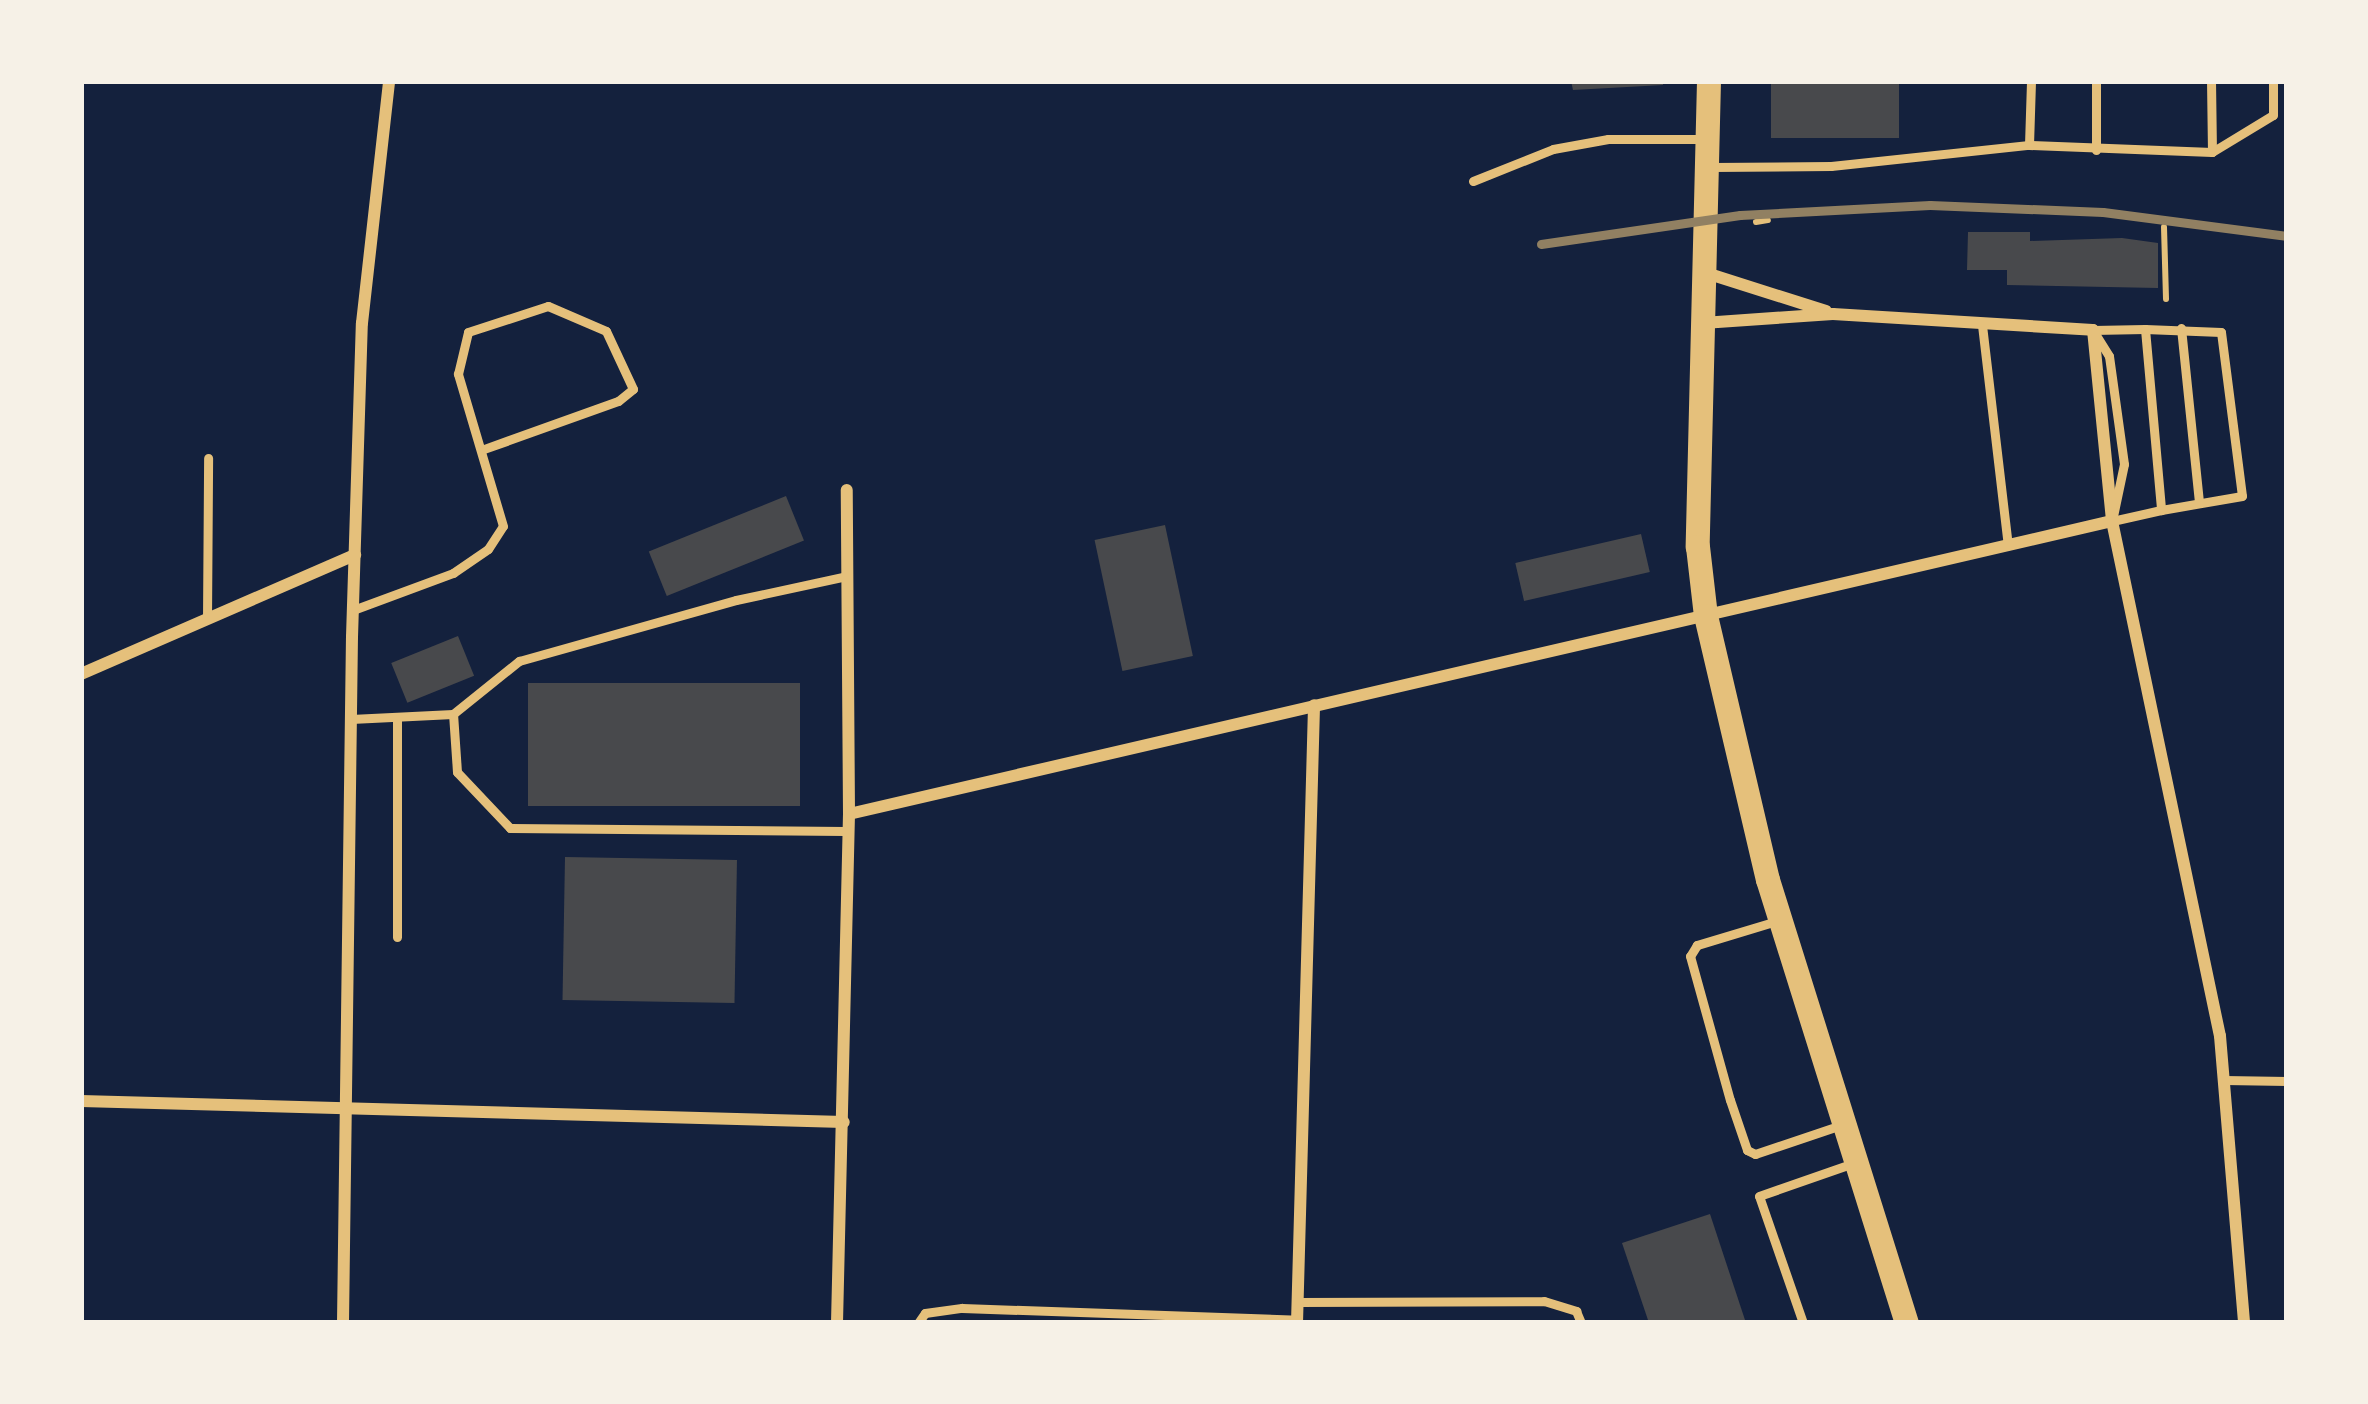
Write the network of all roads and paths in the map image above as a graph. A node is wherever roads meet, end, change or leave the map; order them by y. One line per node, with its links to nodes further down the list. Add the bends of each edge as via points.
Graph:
1 (389, 81): 31 (street, via 362,323)
2 (1709, 81): 7 (main road)
3 (2031, 81): 8 (lane)
4 (2096, 81): 9 (lane)
5 (2211, 81): 10 (lane)
6 (2273, 81): 10 (lane, via 2272,115)
7 (1707, 139): 11 (main road); 12 (lane, via 1571,145)
8 (2030, 145): 9 (lane); 11 (lane, via 1831,166)
9 (2096, 150): 10 (lane)
10 (2212, 152)
11 (1706, 167): 16 (main road)
12 (1473, 181)
13 (1768, 220): 14 (path)
14 (1756, 222)
15 (2164, 227): 17 (path)
16 (1702, 272): 18 (street); 19 (main road)
17 (2166, 299)
18 (1833, 314): 19 (street); 20 (street)
19 (1701, 323): 34 (main road, via 1698,547)
20 (1982, 325): 23 (street); 30 (lane)
21 (2180, 328): 22 (lane); 27 (lane); 27 (lane, via 2221,332 2242,496)
22 (2146, 329): 23 (lane); 28 (lane)
23 (2092, 330): 29 (street)
24 (482, 450): 24 (lane, via 458,374 468,332 548,306 607,332 633,389); 33 (lane, via 503,526 488,549 453,573)
25 (208, 458): 35 (lane)
26 (847, 490): 32 (street)
27 (2199, 503): 28 (lane)
28 (2161, 510): 29 (lane)
29 (2112, 521): 30 (street); 45 (street)
30 (2008, 545): 34 (street)
31 (355, 555): 33 (street); 35 (street)
32 (848, 576): 38 (lane, via 519,661); 41 (street)
33 (353, 610): 39 (street)
34 (1706, 616): 37 (street); 43 (main road)
35 (207, 619): 36 (street)
36 (81, 674)
37 (1314, 704): 41 (street); 52 (street)
38 (453, 714): 40 (lane); 42 (lane, via 457,772 510,828)
39 (352, 719): 40 (lane); 48 (street)
40 (397, 719): 44 (lane)
41 (849, 814): 42 (street)
42 (845, 831): 49 (street)
43 (1780, 920): 50 (main road); 50 (lane, via 1697,945 1690,956 1730,1100 1755,1154)
44 (398, 937)
45 (2224, 1080): 46 (lane); 60 (street)
46 (2287, 1081)
47 (81, 1100): 48 (street)
48 (348, 1106): 49 (street); 54 (street)
49 (844, 1121): 55 (street)
50 (1842, 1125): 51 (main road)
51 (1854, 1163): 58 (lane, via 1759,1196); 59 (main road)
52 (1298, 1302): 53 (street); 57 (lane, via 1544,1301 1576,1311)
53 (1298, 1322): 56 (lane, via 962,1308 925,1313)
54 (343, 1323)
55 (837, 1323)
56 (918, 1323)
57 (1581, 1323)
58 (1803, 1323)
59 (1907, 1323)
60 (2243, 1323)

